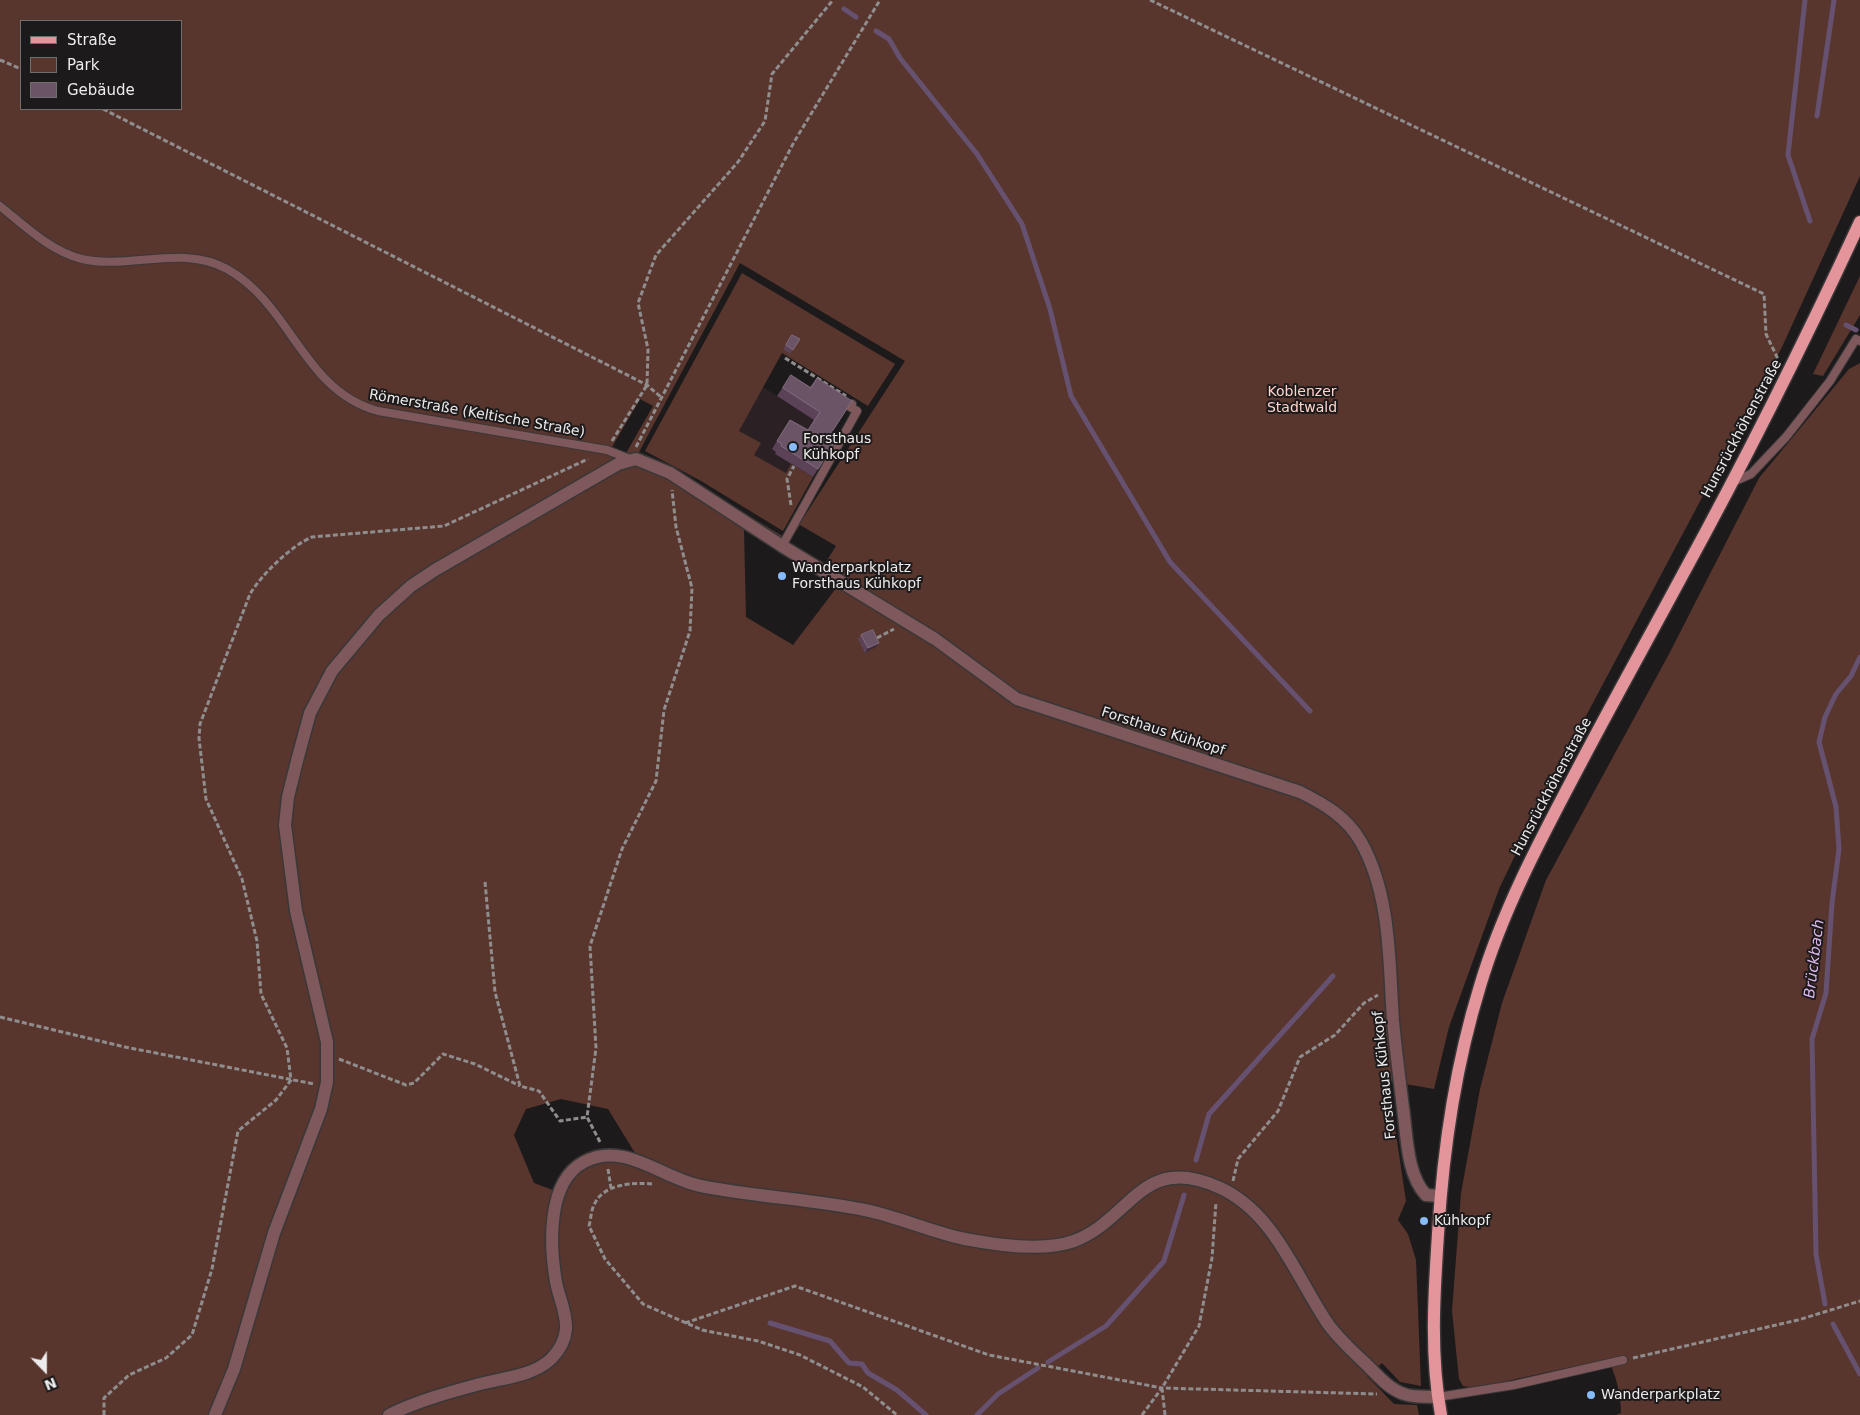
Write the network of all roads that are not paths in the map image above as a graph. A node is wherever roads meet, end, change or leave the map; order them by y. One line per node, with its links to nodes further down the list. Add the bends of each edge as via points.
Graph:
1 (0, 206): 5 (lane, Römerstraße (Keltische Straße), via 46,242 79,258 103,262 181,258 229,270 267,302 330,386 363,406 607,450)
2 (1860, 222): 6 (main road, Hunsrückhöhenstraße)
3 (1860, 342): 6 (lane, via 1856,339 1830,381 1786,437 1751,474)
4 (852, 404): 7 (lane, via 850,407 857,411)
5 (630, 460): 7 (street, Forsthaus Kühkopf, via 643,461 670,473); 11 (street, via 618,464 411,586 379,615 342,658 316,698 289,792 285,825 294,906 314,994 326,1030 329,1059 326,1087 321,1109 274,1233 234,1369)
6 (1731, 483): 8 (main road, Hunsrückhöhenstraße, via 1551,819 1498,934 1480,986 1462,1056 1448,1128)
7 (782, 546): 8 (street, Forsthaus Kühkopf, via 935,640 1017,699 1300,792 1340,816 1361,842 1386,920 1405,1123 1413,1169 1418,1187 1426,1195)
8 (1440, 1196): 10 (main road, Hunsrückhöhenstraße, via 1434,1303)
9 (1622, 1360): 10 (lane, via 1514,1385)
10 (1438, 1397): 12 (street, via 1403,1394 1381,1379 1337,1335 1258,1215 1217,1187 1191,1179 1168,1177 1139,1192 1088,1234 1050,1246 1036,1246 966,1239 868,1210 700,1186 640,1161 606,1155 585,1158 561,1186 555,1210 553,1258 566,1327 562,1345 554,1357 534,1370 455,1391); 13 (main road, Hunsrückhöhenstraße)
11 (215, 1415)
12 (388, 1415)
13 (1441, 1415)

